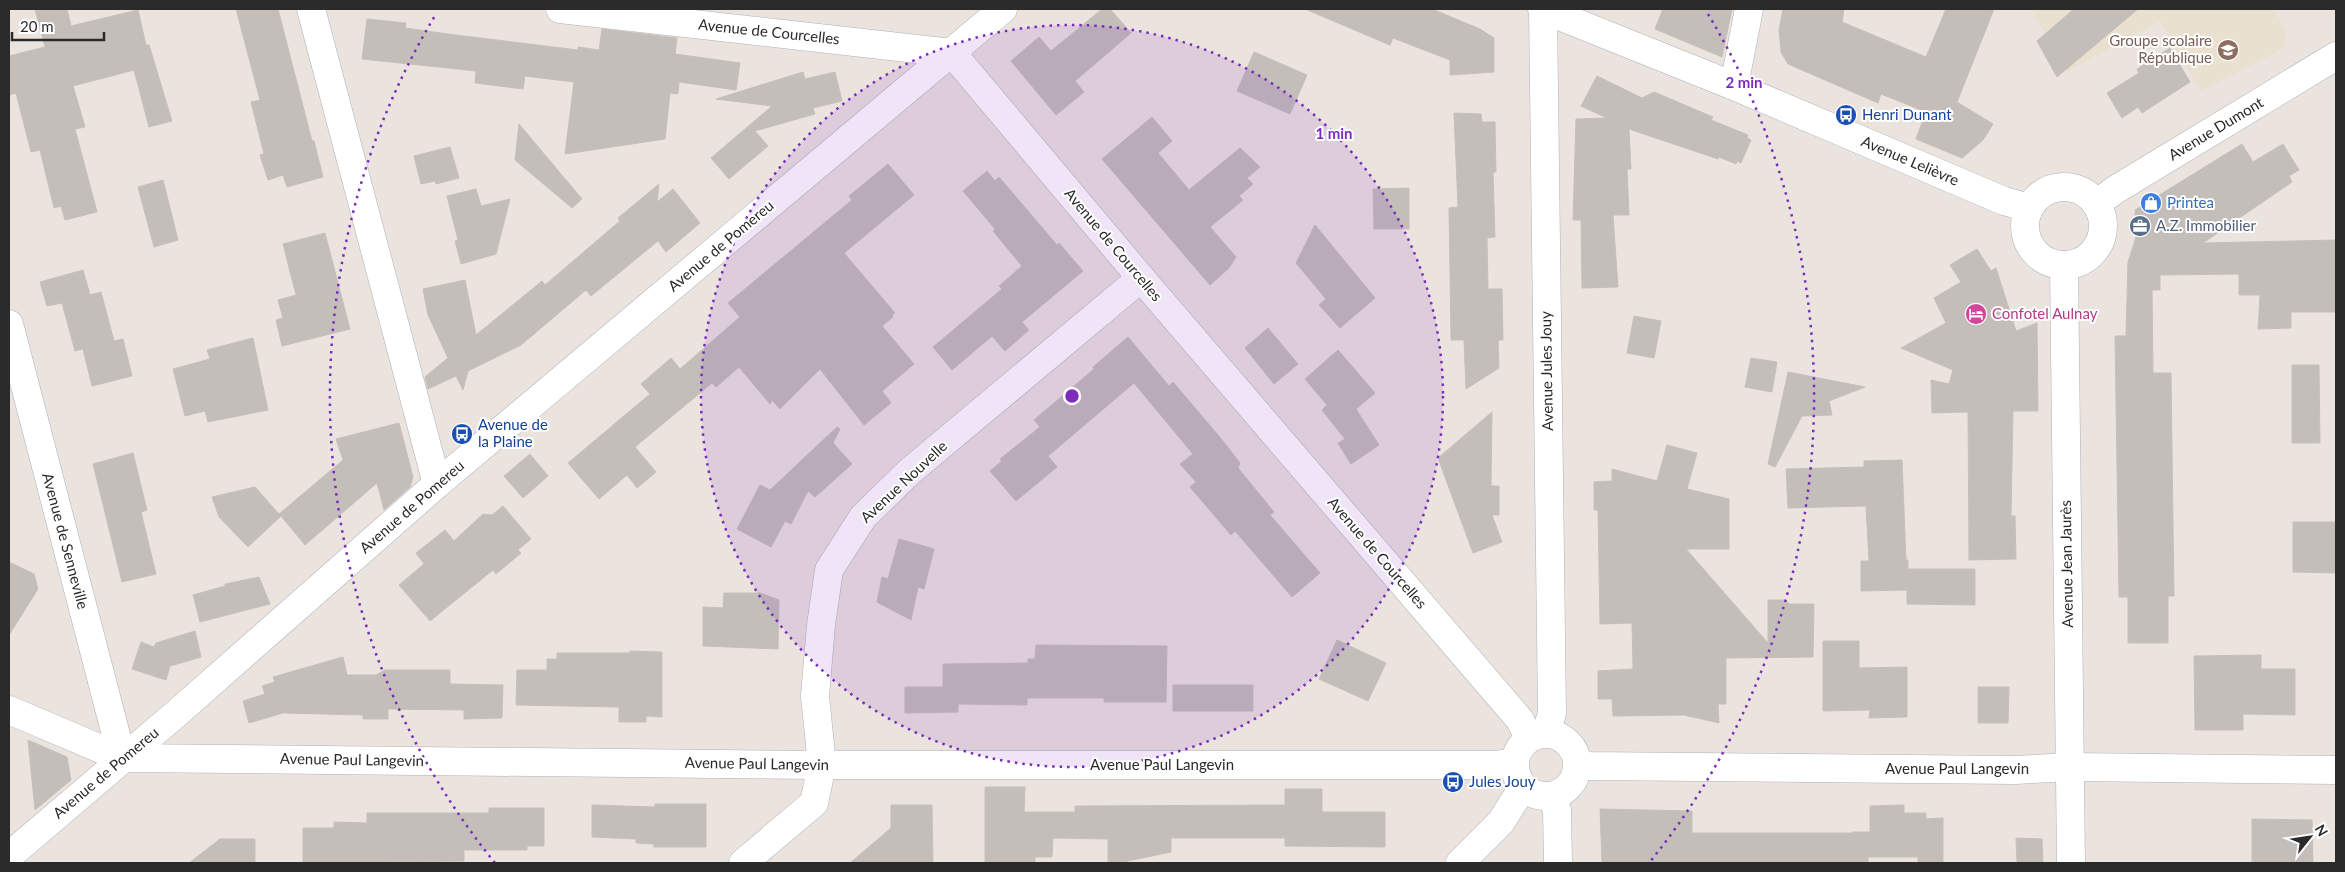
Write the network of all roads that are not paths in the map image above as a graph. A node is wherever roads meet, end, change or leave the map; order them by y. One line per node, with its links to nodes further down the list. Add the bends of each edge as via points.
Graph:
1 (312, 9): 14 (street)
2 (560, 9): 6 (street, Avenue de Courcelles)
3 (1003, 9): 6 (street, Avenue de Pomereu)
4 (1542, 9): 8 (street, Avenue Lelièvre); 16 (street, Avenue Jules Jouy, via 1552,714)
5 (1748, 9): 8 (street)
6 (952, 53): 12 (street, Avenue de Courcelles); 14 (street, Avenue de Pomereu)
7 (2336, 56): 9 (street, Avenue Dumont)
8 (1734, 86): 10 (street, Avenue Lelièvre, via 2004,201)
9 (2096, 204): 10 (street, via 2079,190 2056,188 2035,199); 11 (street, via 2102,217 2103,231 2098,244 2078,263)
10 (2029, 208): 11 (street, via 2025,234 2030,247 2050,263)
11 (2064, 265): 20 (street, Avenue Jean Jaurès)
12 (1141, 278): 16 (street, Avenue de Courcelles, via 1520,720); 19 (street, Avenue Nouvelle, via 909,472 863,517 830,570 815,696)
13 (9, 324): 17 (street, Avenue de Senneville)
14 (437, 484): 17 (street, Avenue de Pomereu)
15 (9, 710): 17 (street, Avenue Paul Langevin)
16 (1538, 735): 18 (street, via 1564,738); 22 (street, via 1522,744)
17 (122, 758): 19 (street, Avenue Paul Langevin); 24 (street, Avenue de Pomereu)
18 (1578, 762): 20 (street, Avenue Paul Langevin, via 1588,766 1668,767 2005,770); 23 (street, via 1573,782)
19 (822, 765): 22 (street, Avenue Paul Langevin, via 1495,765); 25 (street, Avenue Nouvelle, via 814,803)
20 (2071, 767): 21 (street, Avenue Paul Langevin); 28 (street, Avenue Jean Jaurès)
21 (2336, 770)
22 (1519, 774): 23 (street, via 1538,796); 26 (street, via 1501,822)
23 (1551, 796): 27 (street, via 1557,810)
24 (9, 856)
25 (743, 863)
26 (1460, 863)
27 (1558, 863)
28 (2071, 863)

